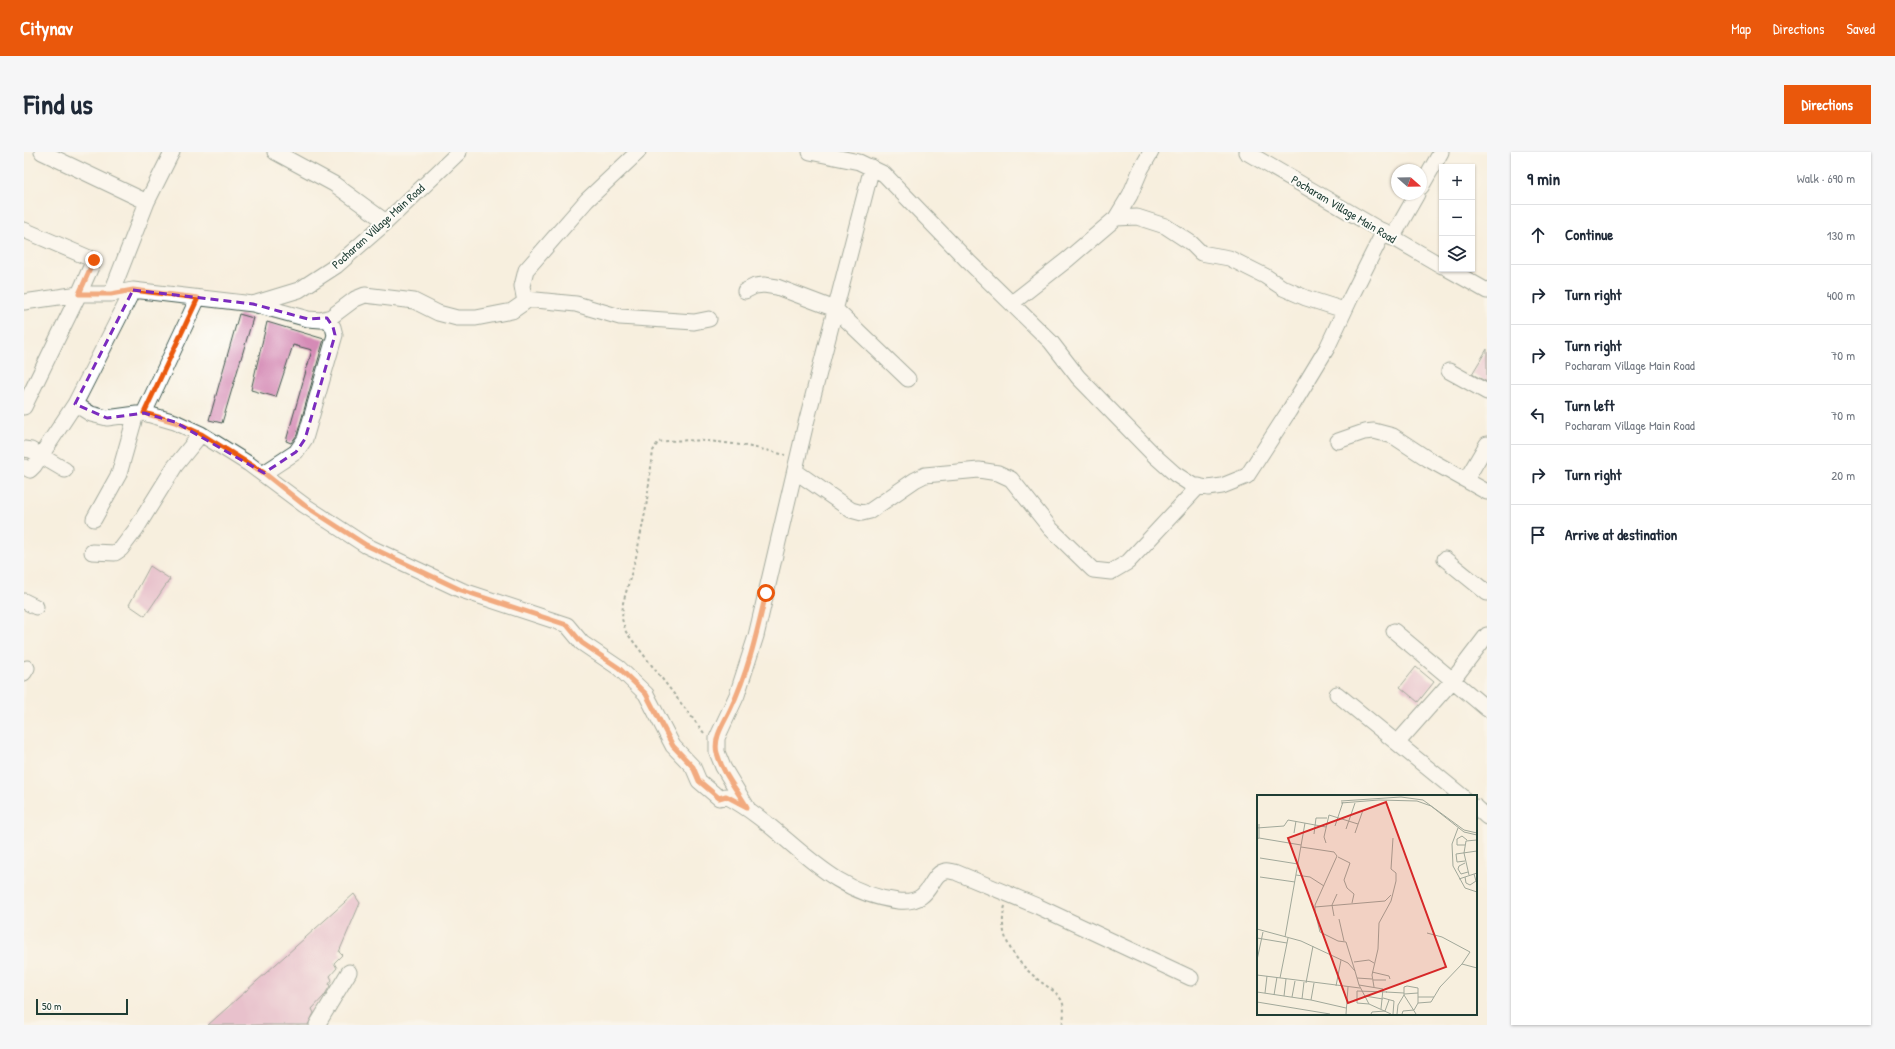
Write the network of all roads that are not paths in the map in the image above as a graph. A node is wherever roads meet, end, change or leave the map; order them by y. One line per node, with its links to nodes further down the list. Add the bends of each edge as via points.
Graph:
1 (42, 152): 13 (street)
2 (172, 152): 13 (street)
3 (275, 152): 15 (street, via 334,184)
4 (459, 152): 15 (street, Pocharam Village Main Road)
5 (638, 152): 26 (street, via 587,200 526,270 522,286)
6 (810, 152): 10 (street, via 852,160)
7 (1151, 152): 14 (street)
8 (1441, 152): 11 (street)
9 (1253, 154): 17 (street, Pocharam Village Main Road)
10 (872, 167): 27 (street, via 884,174); 30 (street)
11 (1427, 176)
12 (1413, 200): 17 (street)
13 (147, 202): 24 (street)
14 (1116, 218): 27 (street); 31 (street, via 1137,217 1165,226 1201,253 1229,258 1283,288)
15 (386, 222): 28 (street, Pocharam Village Main Road, via 336,266 299,290)
16 (24, 230): 23 (street, via 94,260)
17 (1388, 235): 18 (street, Pocharam Village Main Road); 31 (street)
18 (1439, 264)
19 (1453, 272): 22 (street)
20 (133, 290): 24 (street, Pocharam Village Main Road); 25 (street, Pocharam Village Main Road); 37 (street)
21 (745, 291): 30 (street, via 755,286 777,287)
22 (1487, 291)
23 (79, 294): 24 (street, Pocharam Village Main Road); 29 (street, Pocharam Village Main Road); 38 (street)
24 (111, 294)
25 (198, 298): 28 (street, Pocharam Village Main Road); 39 (street)
26 (526, 299): 32 (street, via 523,305 512,311 476,318 457,318 438,313 414,301 365,295 354,299); 33 (street, via 576,304 620,317 694,322)
27 (1012, 303): 50 (street, via 1051,342 1078,378 1136,437 1175,474 1192,485)
28 (253, 304): 32 (street, via 308,319)
29 (26, 306)
30 (835, 309): 35 (street); 45 (street)
31 (1344, 310): 50 (street, via 1327,348 1290,411 1247,476 1222,486)
32 (327, 318): 48 (street, via 334,327 335,335 305,439 296,452)
33 (709, 319)
34 (1449, 371): 36 (street)
35 (908, 379)
36 (1487, 392)
37 (75, 404): 39 (street, via 91,414 107,418); 44 (street)
38 (24, 407)
39 (140, 414): 40 (street, via 175,422); 52 (street, via 119,474)
40 (201, 434): 48 (street); 53 (street, via 175,466 121,549 115,552)
41 (1338, 441): 49 (street, via 1374,431 1393,436)
42 (1487, 444): 49 (street)
43 (24, 449): 44 (street)
44 (41, 456): 46 (street); 47 (street)
45 (796, 465): 50 (street, via 851,510 862,513 870,511 925,476 979,470 998,473 1011,479 1051,529 1093,570 1111,572 1128,562); 63 (street, via 756,636 737,695 717,738 717,752 723,767)
46 (26, 470)
47 (65, 470)
48 (264, 473): 63 (street, via 304,505 366,545 461,590 567,625 582,643 619,668 646,694 673,746 693,767 699,781 719,798 726,796)
49 (1466, 480): 51 (street)
50 (1199, 486)
51 (1487, 492)
52 (94, 519)
53 (92, 552)
54 (1446, 559): 55 (street)
55 (1487, 593)
56 (1394, 631): 58 (street)
57 (1487, 635): 58 (street)
58 (1452, 681): 60 (street); 61 (street)
59 (1337, 694): 61 (street)
60 (1487, 709)
61 (1398, 742): 62 (street)
62 (1461, 795)
63 (747, 807): 67 (street, via 815,865 841,882 872,895 907,902 918,899 925,895 945,870 955,872 1009,894)
64 (1477, 809): 65 (street)
65 (1487, 817)
66 (349, 972): 68 (street)
67 (1191, 978)
68 (317, 1025)

